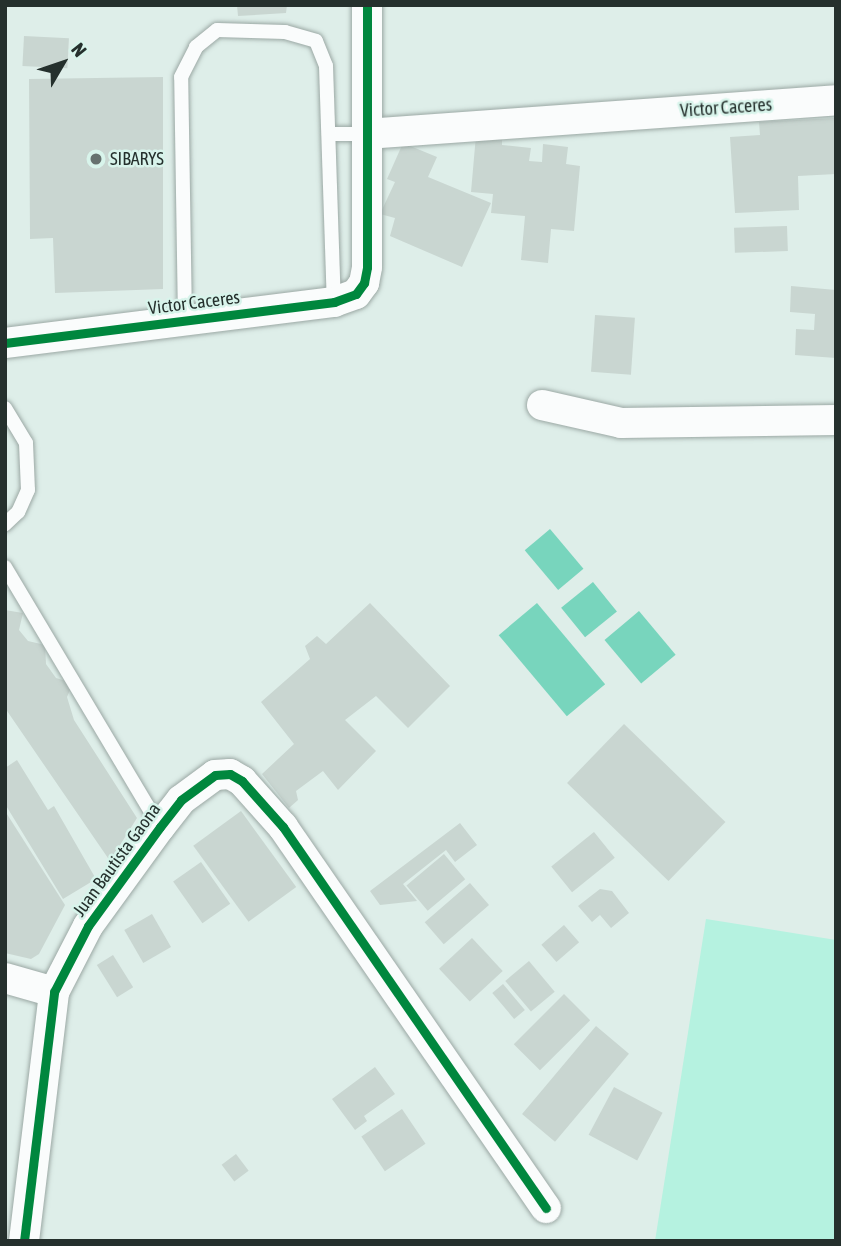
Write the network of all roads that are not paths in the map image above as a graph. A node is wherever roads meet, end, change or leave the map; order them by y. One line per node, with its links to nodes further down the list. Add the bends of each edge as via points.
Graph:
1 (367, 5): 4 (street)
2 (836, 100): 4 (street, Victor Caceres)
3 (330, 134): 4 (lane); 5 (lane); 6 (lane, via 326,66 316,41 285,32 218,30 196,47 181,77)
4 (366, 134): 5 (street, Victor Caceres, via 365,283 356,294)
5 (334, 302): 6 (street, Victor Caceres)
6 (185, 320): 7 (street, Victor Caceres)
7 (5, 343)
8 (542, 405): 10 (street, via 621,423)
9 (5, 408): 11 (lane, via 26,443 28,490 18,512)
10 (836, 419)
11 (5, 524)
12 (5, 568): 13 (lane)
13 (160, 827): 15 (street, Juan Bautista Gaona, via 88,926); 16 (street, Juan Bautista Gaona, via 202,782 230,774 260,797)
14 (5, 978): 15 (street)
15 (54, 992): 17 (street, Juan Bautista Gaona)
16 (546, 1208)
17 (24, 1241)

